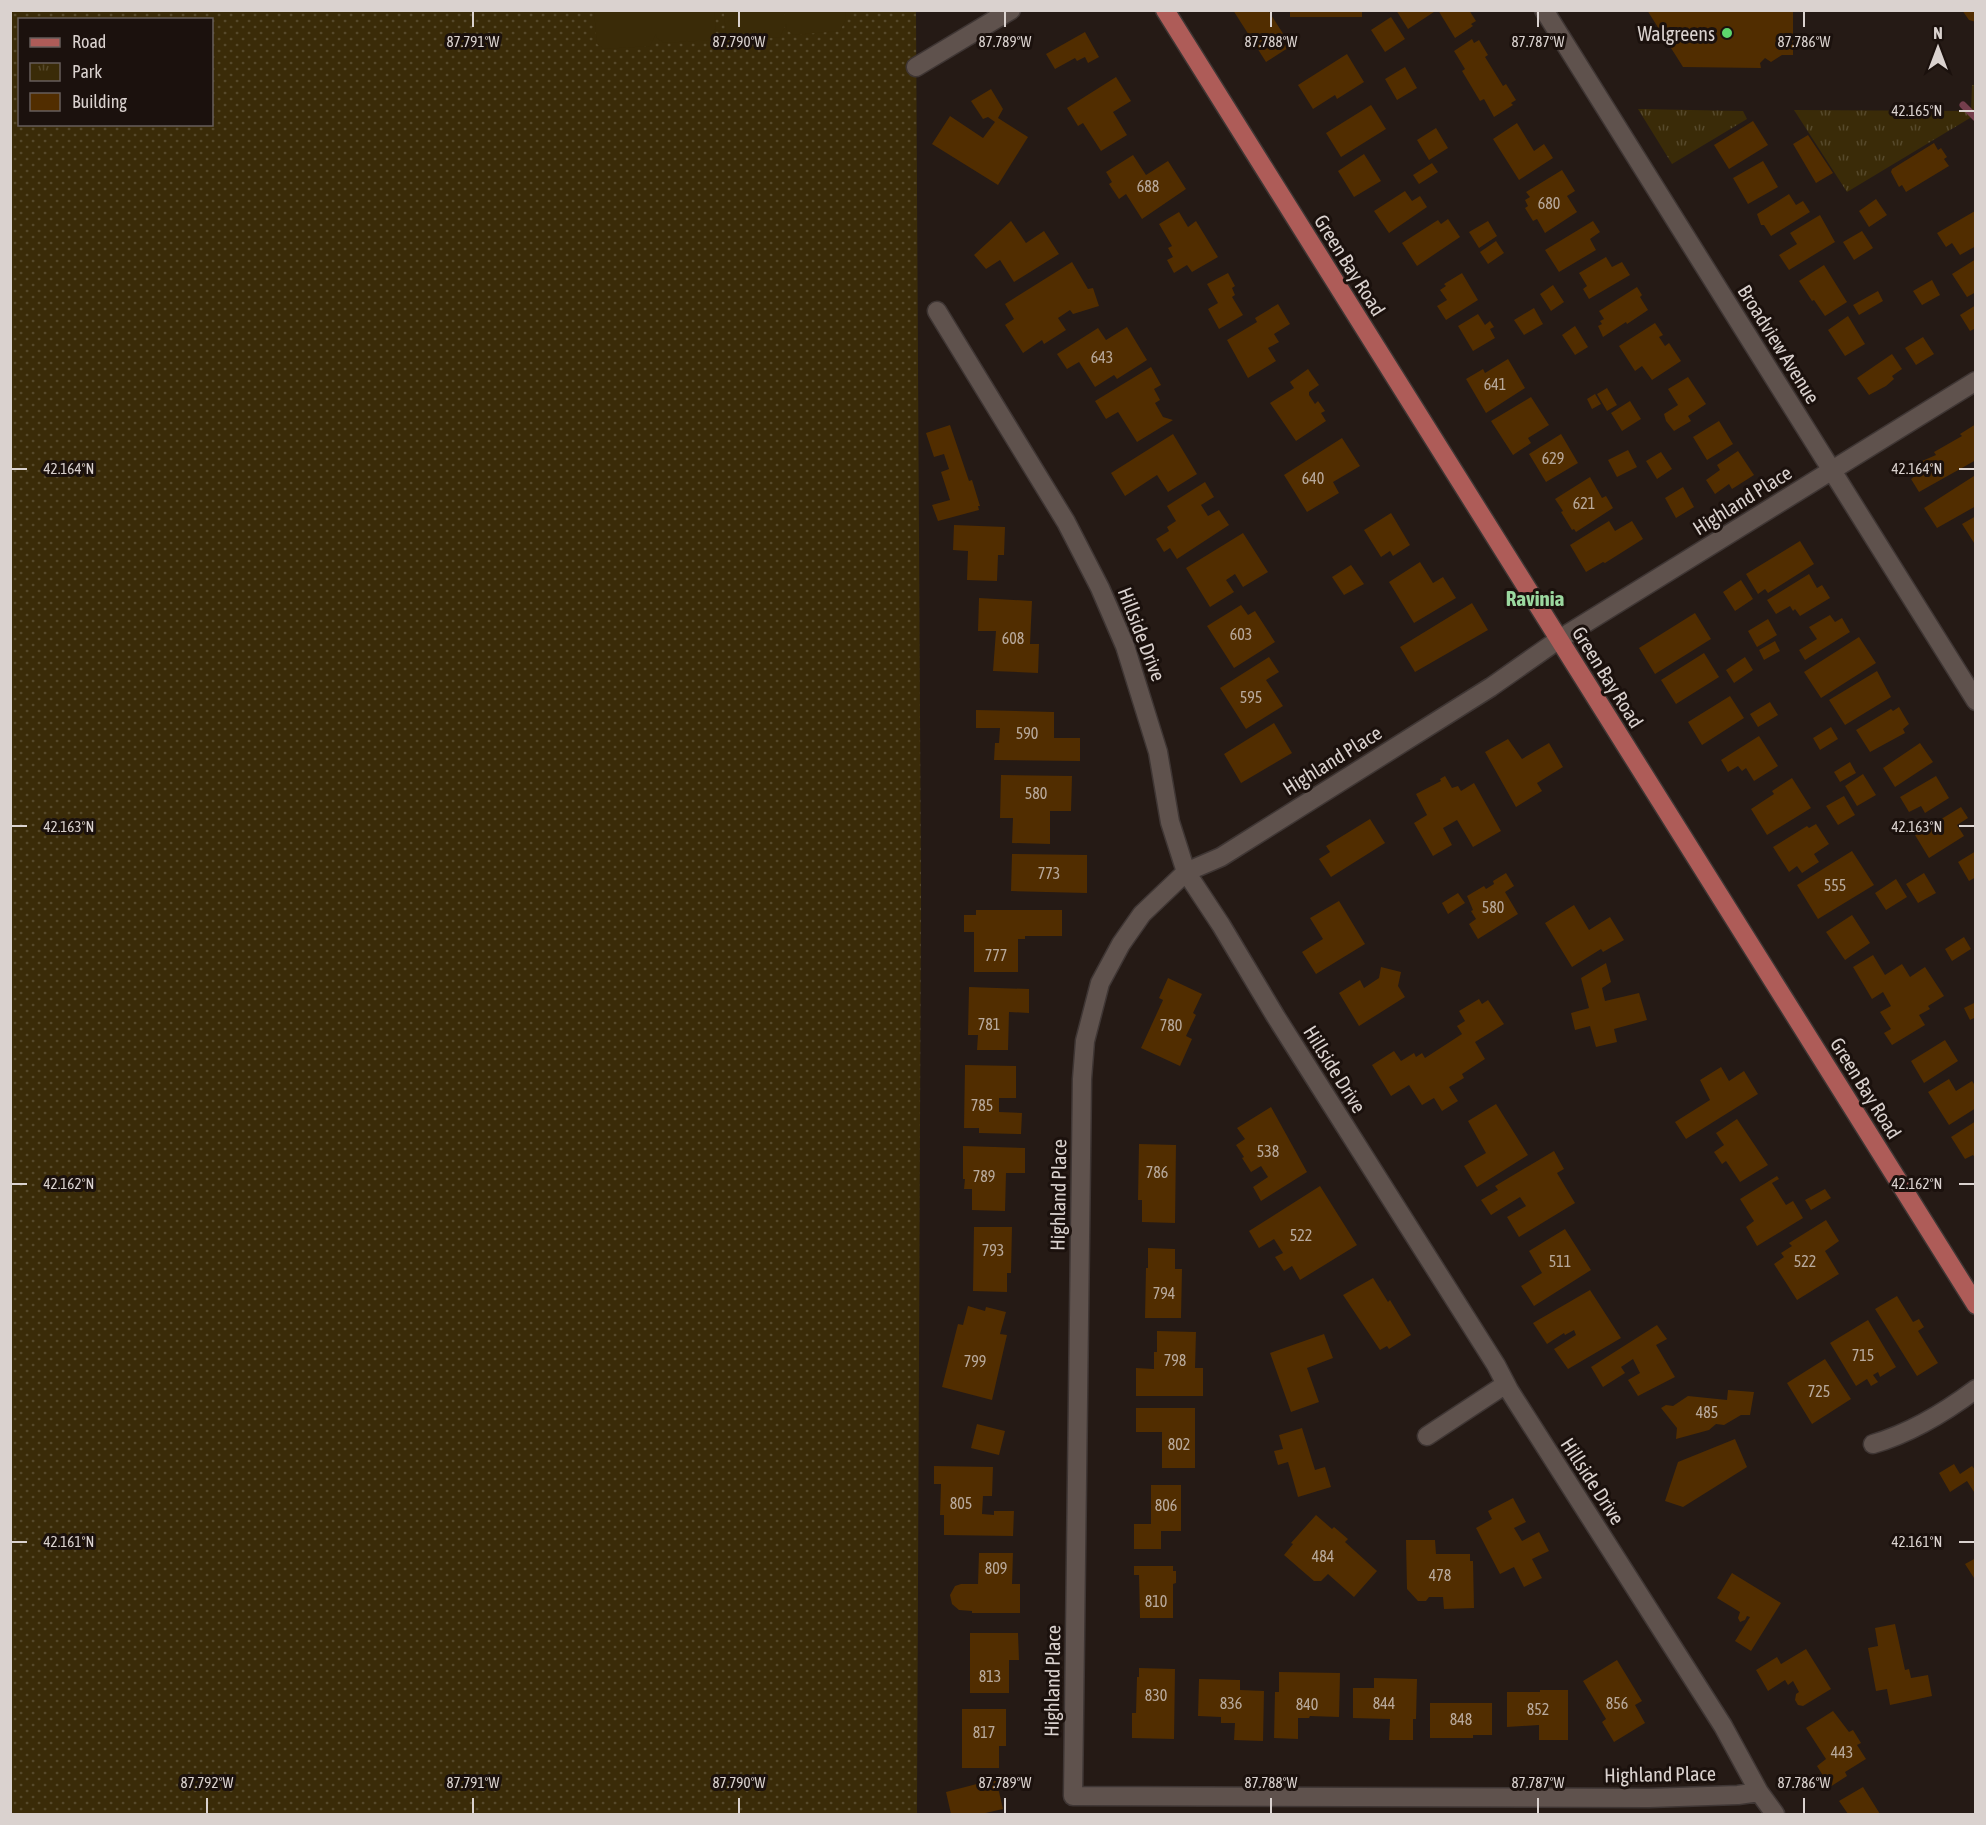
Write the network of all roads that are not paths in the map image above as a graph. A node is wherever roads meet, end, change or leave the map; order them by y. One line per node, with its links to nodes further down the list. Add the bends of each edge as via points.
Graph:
1 (1011, 10): 4 (street)
2 (1165, 10): 8 (main road, Green Bay Road)
3 (1544, 10): 7 (street, Broadview Avenue)
4 (916, 67)
5 (937, 311): 10 (street, Hillside Drive, via 1066,522 1100,588 1125,646 1158,752 1170,822)
6 (1976, 381): 7 (street, Highland Place)
7 (1831, 471): 8 (street, Highland Place); 9 (street, Broadview Avenue)
8 (1558, 640): 10 (street, Highland Place, via 1491,687 1221,857); 11 (main road, Green Bay Road)
9 (1976, 701)
10 (1186, 873): 12 (street, Hillside Drive); 16 (street, Highland Place, via 1142,914 1121,944 1100,983 1084,1041 1073,1796 1649,1798)
11 (1976, 1305)
12 (1506, 1384): 14 (street); 16 (street, Hillside Drive, via 1723,1726)
13 (1976, 1389): 15 (street, via 1922,1425)
14 (1427, 1436)
15 (1873, 1444)
16 (1759, 1792): 17 (street, Hillside Drive)
17 (1775, 1815)

